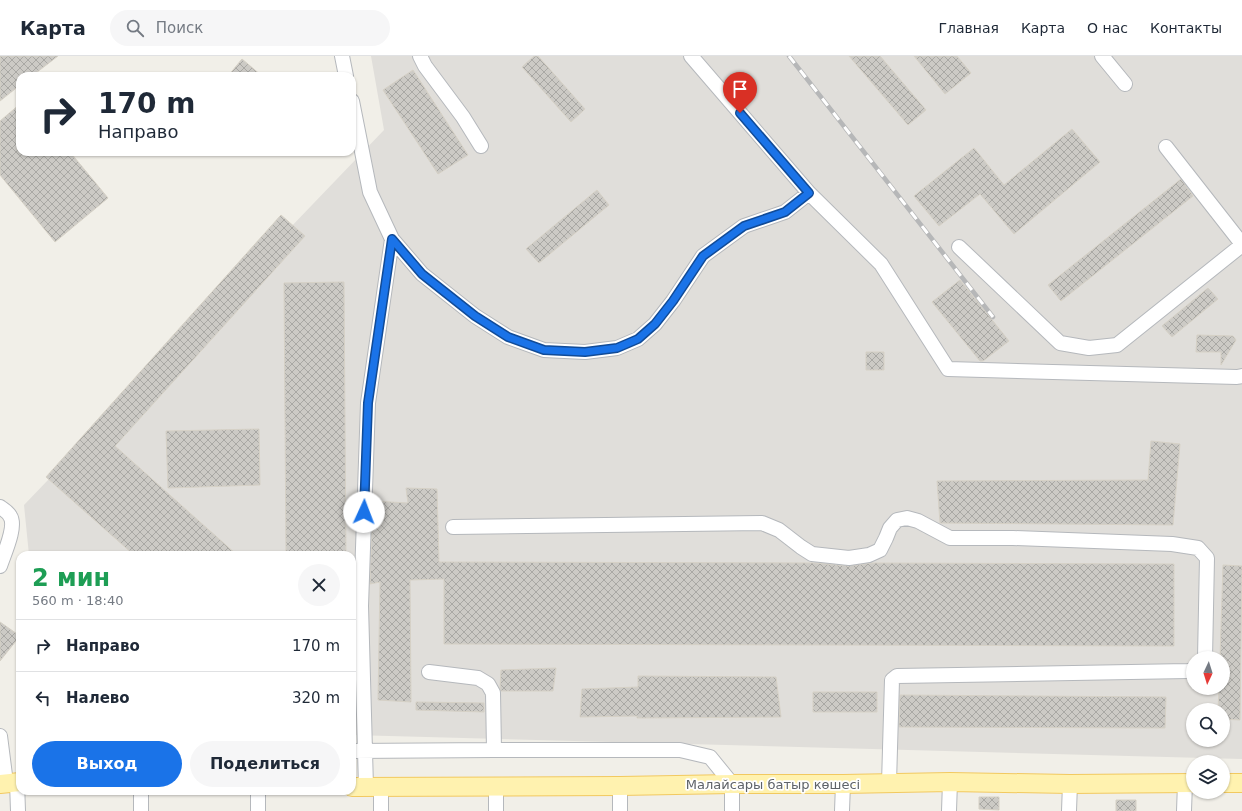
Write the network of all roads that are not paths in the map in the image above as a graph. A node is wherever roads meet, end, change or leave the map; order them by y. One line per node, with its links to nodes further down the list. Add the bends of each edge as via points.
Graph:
1 (342, 56): 5 (street)
2 (420, 56): 8 (street)
3 (691, 56): 10 (street)
4 (1102, 56): 6 (street)
5 (345, 72)
6 (1125, 84)
7 (356, 121): 11 (street, via 370,192)
8 (481, 146)
9 (1166, 148): 12 (street)
10 (809, 193): 11 (street, via 785,212 744,226 703,256 655,324 638,339 617,348 585,352 544,350 508,337 475,316 422,274); 14 (street, via 881,264 948,369)
11 (392, 239): 23 (street, via 368,403)
12 (1242, 244): 13 (street, via 1117,345 1089,348 1060,343)
13 (959, 246)
14 (1242, 376)
15 (0, 507): 17 (street, via 10,515 12,528)
16 (453, 527): 18 (street, via 762,523 779,530 812,554 849,558 869,555 880,550 890,528 897,520 907,518 950,538 1172,544 1198,548 1206,558)
17 (0, 566)
18 (1205, 651)
19 (1186, 671): 26 (street, via 897,676 892,680)
20 (429, 672): 22 (street, via 478,678 488,684 493,693)
21 (0, 736): 25 (street)
22 (494, 750): 23 (street); 30 (street, via 680,750 710,757)
23 (359, 751): 35 (street)
24 (950, 782): 26 (main road, Малайсары батыр көшесі); 32 (main road, Малайсары батыр көшесі); 47 (street)
25 (11, 783): 39 (street)
26 (889, 783): 31 (main road, Малайсары батыр көшесі)
27 (1186, 783): 32 (main road, Малайсары батыр көшесі)
28 (1230, 783): 29 (main road)
29 (1242, 783)
30 (732, 784): 31 (main road, Малайсары батыр көшесі); 34 (main road, Малайсары батыр көшесі); 45 (street)
31 (842, 784): 46 (street)
32 (1070, 784): 48 (street)
33 (496, 786): 34 (main road, Малайсары батыр көшесі); 35 (main road, Малайсары батыр көшесі); 43 (street)
34 (620, 786): 44 (street)
35 (366, 787): 42 (street)
36 (141, 795): 40 (street)
37 (258, 795): 41 (street)
38 (1186, 799): 49 (street)
39 (18, 811)
40 (141, 811)
41 (258, 811)
42 (381, 811)
43 (496, 811)
44 (620, 811)
45 (732, 811)
46 (842, 811)
47 (950, 811)
48 (1069, 811)
49 (1184, 811)

